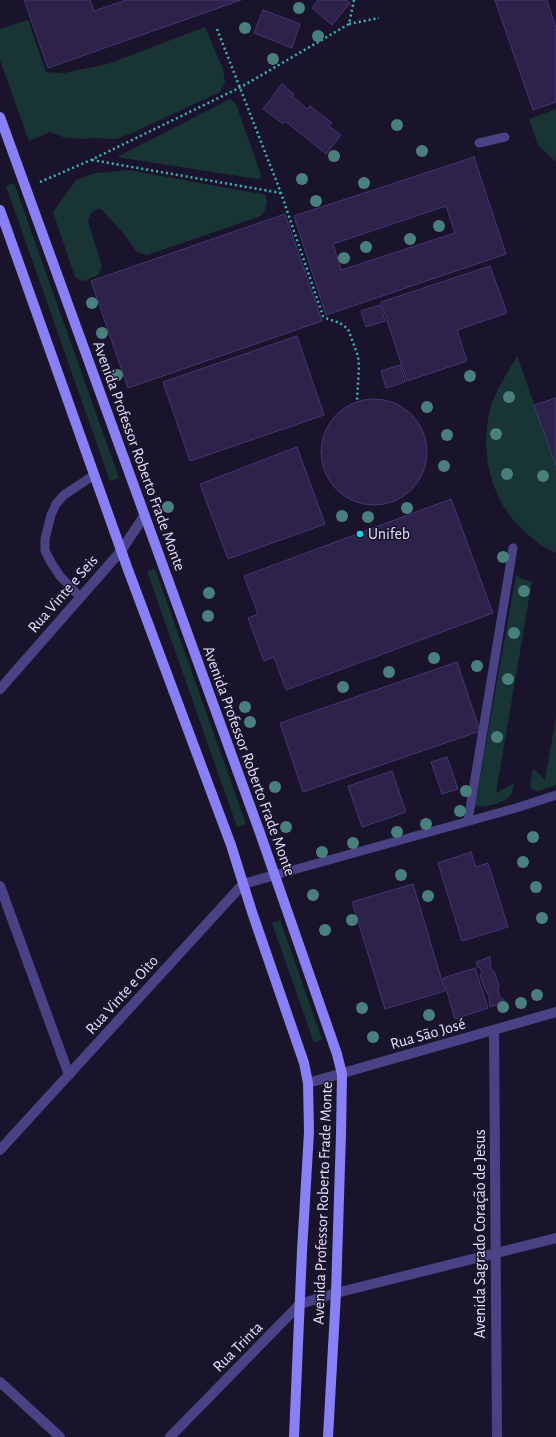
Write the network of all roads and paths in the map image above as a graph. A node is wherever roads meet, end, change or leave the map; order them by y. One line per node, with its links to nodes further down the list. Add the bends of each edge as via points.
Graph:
1 (354, 0): 3 (path)
2 (379, 18): 3 (path)
3 (348, 24): 5 (path)
4 (217, 29): 5 (path)
5 (241, 87): 9 (path); 11 (path)
6 (0, 118): 15 (main road, Avenida Professor Roberto Frade Monte)
7 (505, 137): 8 (lane)
8 (479, 143)
9 (91, 160): 10 (path, via 39,183); 11 (path)
10 (36, 176)
11 (281, 193): 13 (path, via 323,316 348,329 358,356)
12 (0, 211): 14 (main road, Avenida Professor Roberto Frade Monte)
13 (357, 401)
14 (94, 475): 17 (main road, Avenida Professor Roberto Frade Monte); 18 (lane, via 56,504 50,515 45,539 46,551 52,564)
15 (144, 516): 17 (street, Rua Vinte e Seis); 22 (main road, Avenida Professor Roberto Frade Monte)
16 (513, 548): 21 (lane)
17 (121, 551): 18 (street, Rua Vinte e Seis); 23 (main road, Avenida Professor Roberto Frade Monte, via 231,845)
18 (80, 597): 19 (street, Rua Vinte e Seis)
19 (0, 689)
20 (556, 795): 21 (lane)
21 (468, 821): 22 (lane)
22 (275, 875): 23 (street); 27 (main road, Avenida Professor Roberto Frade Monte)
23 (243, 884): 28 (street, Rua Vinte e Oito); 29 (main road, Avenida Professor Roberto Frade Monte, via 304,1063)
24 (0, 886): 28 (street)
25 (556, 1012): 26 (street, Rua São José)
26 (494, 1030): 27 (street, Rua São José); 32 (street, Avenida Sagrado Coração de Jesus)
27 (342, 1074): 29 (street, Rua São José); 33 (main road, Avenida Professor Roberto Frade Monte)
28 (69, 1075): 30 (street, Rua Vinte e Oito)
29 (308, 1083): 34 (main road, Avenida Professor Roberto Frade Monte, via 309,1132)
30 (0, 1150)
31 (556, 1238): 32 (street, Rua Trinta)
32 (495, 1253): 33 (street, Rua Trinta); 40 (street, Avenida Sagrado Coração de Jesus)
33 (336, 1293): 34 (street, Rua Trinta); 39 (main road, Avenida Professor Roberto Frade Monte)
34 (300, 1304): 37 (street, Rua Trinta); 38 (main road, Avenida Professor Roberto Frade Monte)
35 (0, 1382): 36 (street)
36 (60, 1437)
37 (170, 1437)
38 (294, 1437)
39 (328, 1437)
40 (497, 1437)

